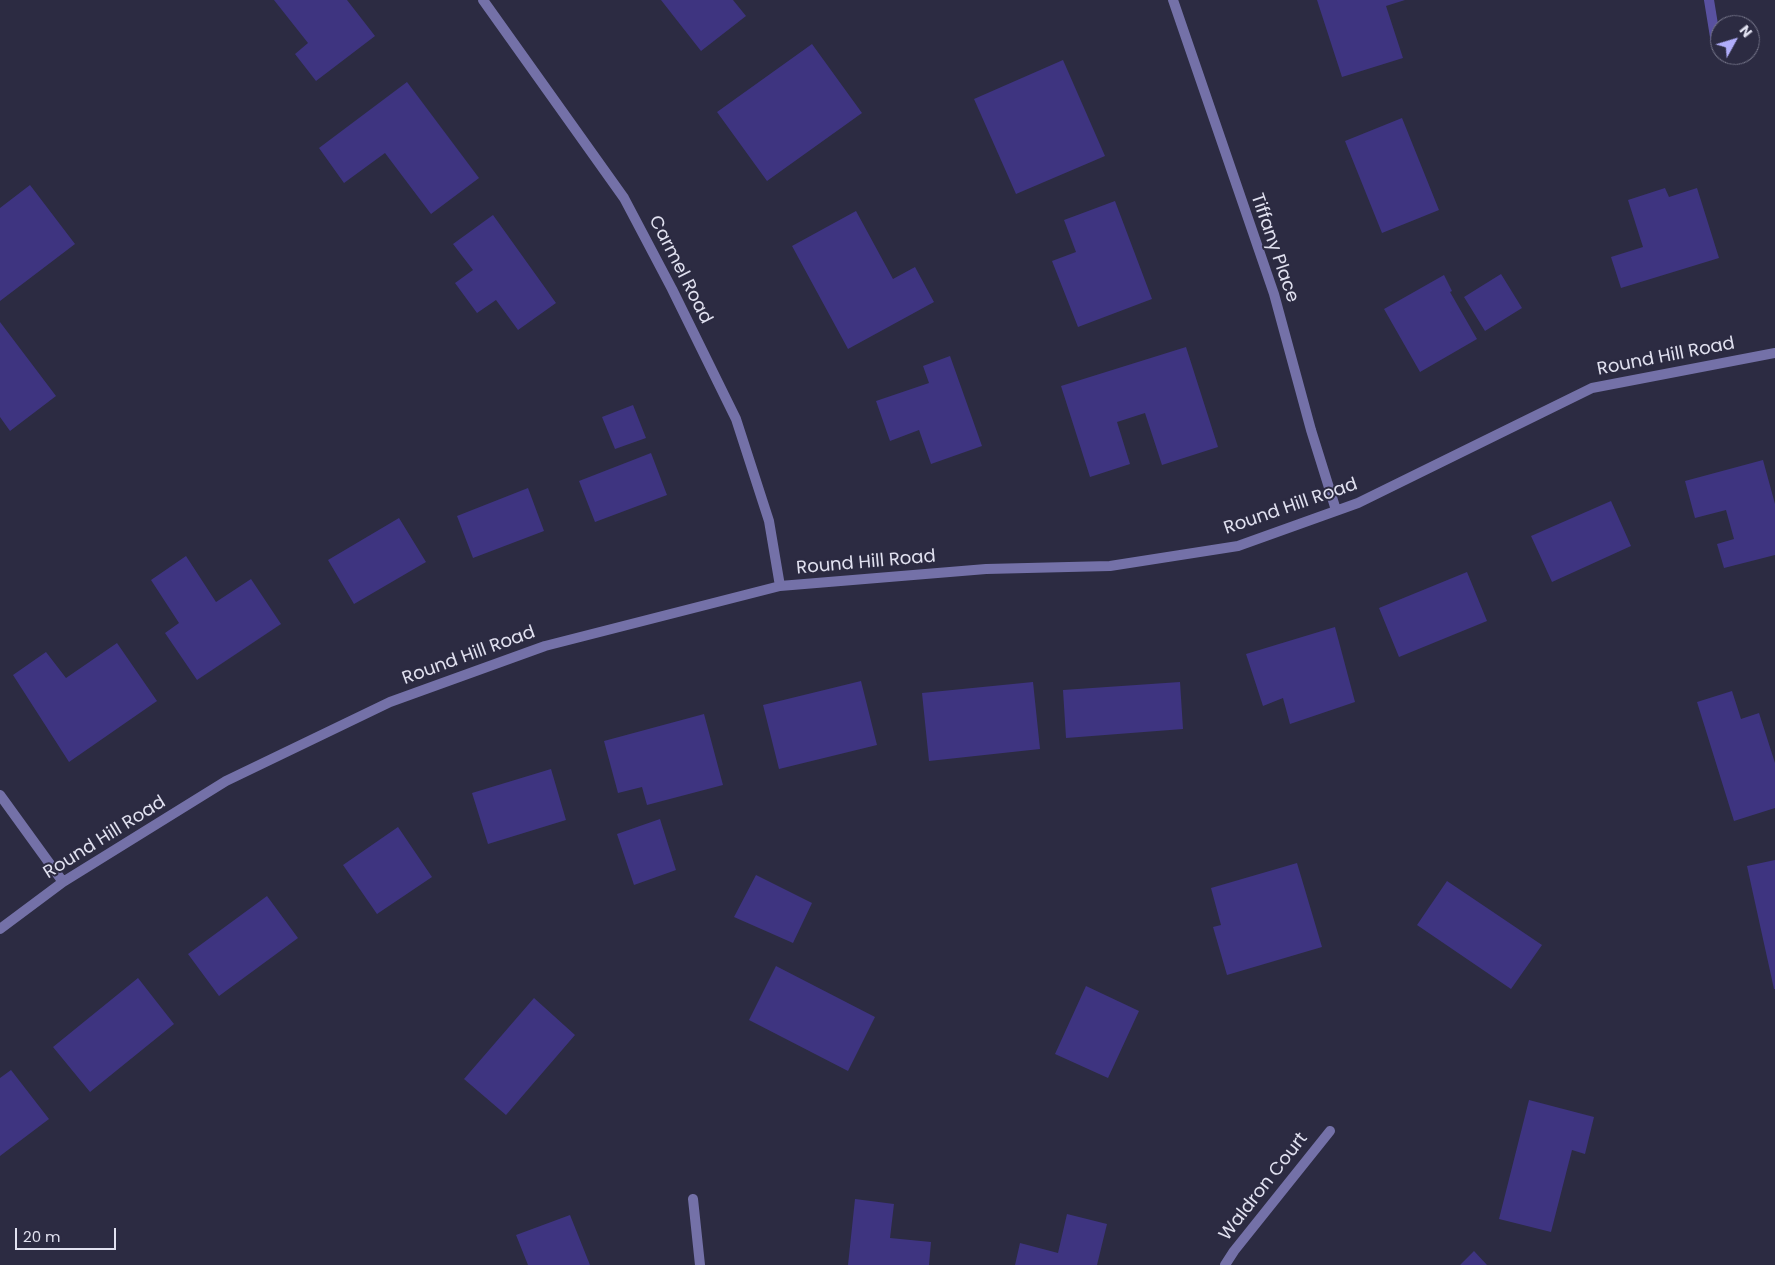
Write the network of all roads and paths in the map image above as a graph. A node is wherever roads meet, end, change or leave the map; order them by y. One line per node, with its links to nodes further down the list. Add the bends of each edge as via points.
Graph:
1 (484, 0): 5 (street, Carmel Road, via 624,198 672,289 736,419 769,520)
2 (1173, 0): 4 (street, Tiffany Place, via 1274,294)
3 (1775, 353): 4 (street, Round Hill Road, via 1592,388 1358,503)
4 (1336, 510): 5 (street, Round Hill Road, via 1238,546 1110,566 986,569)
5 (780, 586): 7 (street, Round Hill Road, via 545,646 390,702 226,781)
6 (0, 795): 7 (street)
7 (63, 882): 8 (street, Round Hill Road)
8 (0, 929)
9 (1330, 1131): 12 (street, Waldron Court)
10 (693, 1199): 11 (street)
11 (700, 1265)
12 (1225, 1265)

